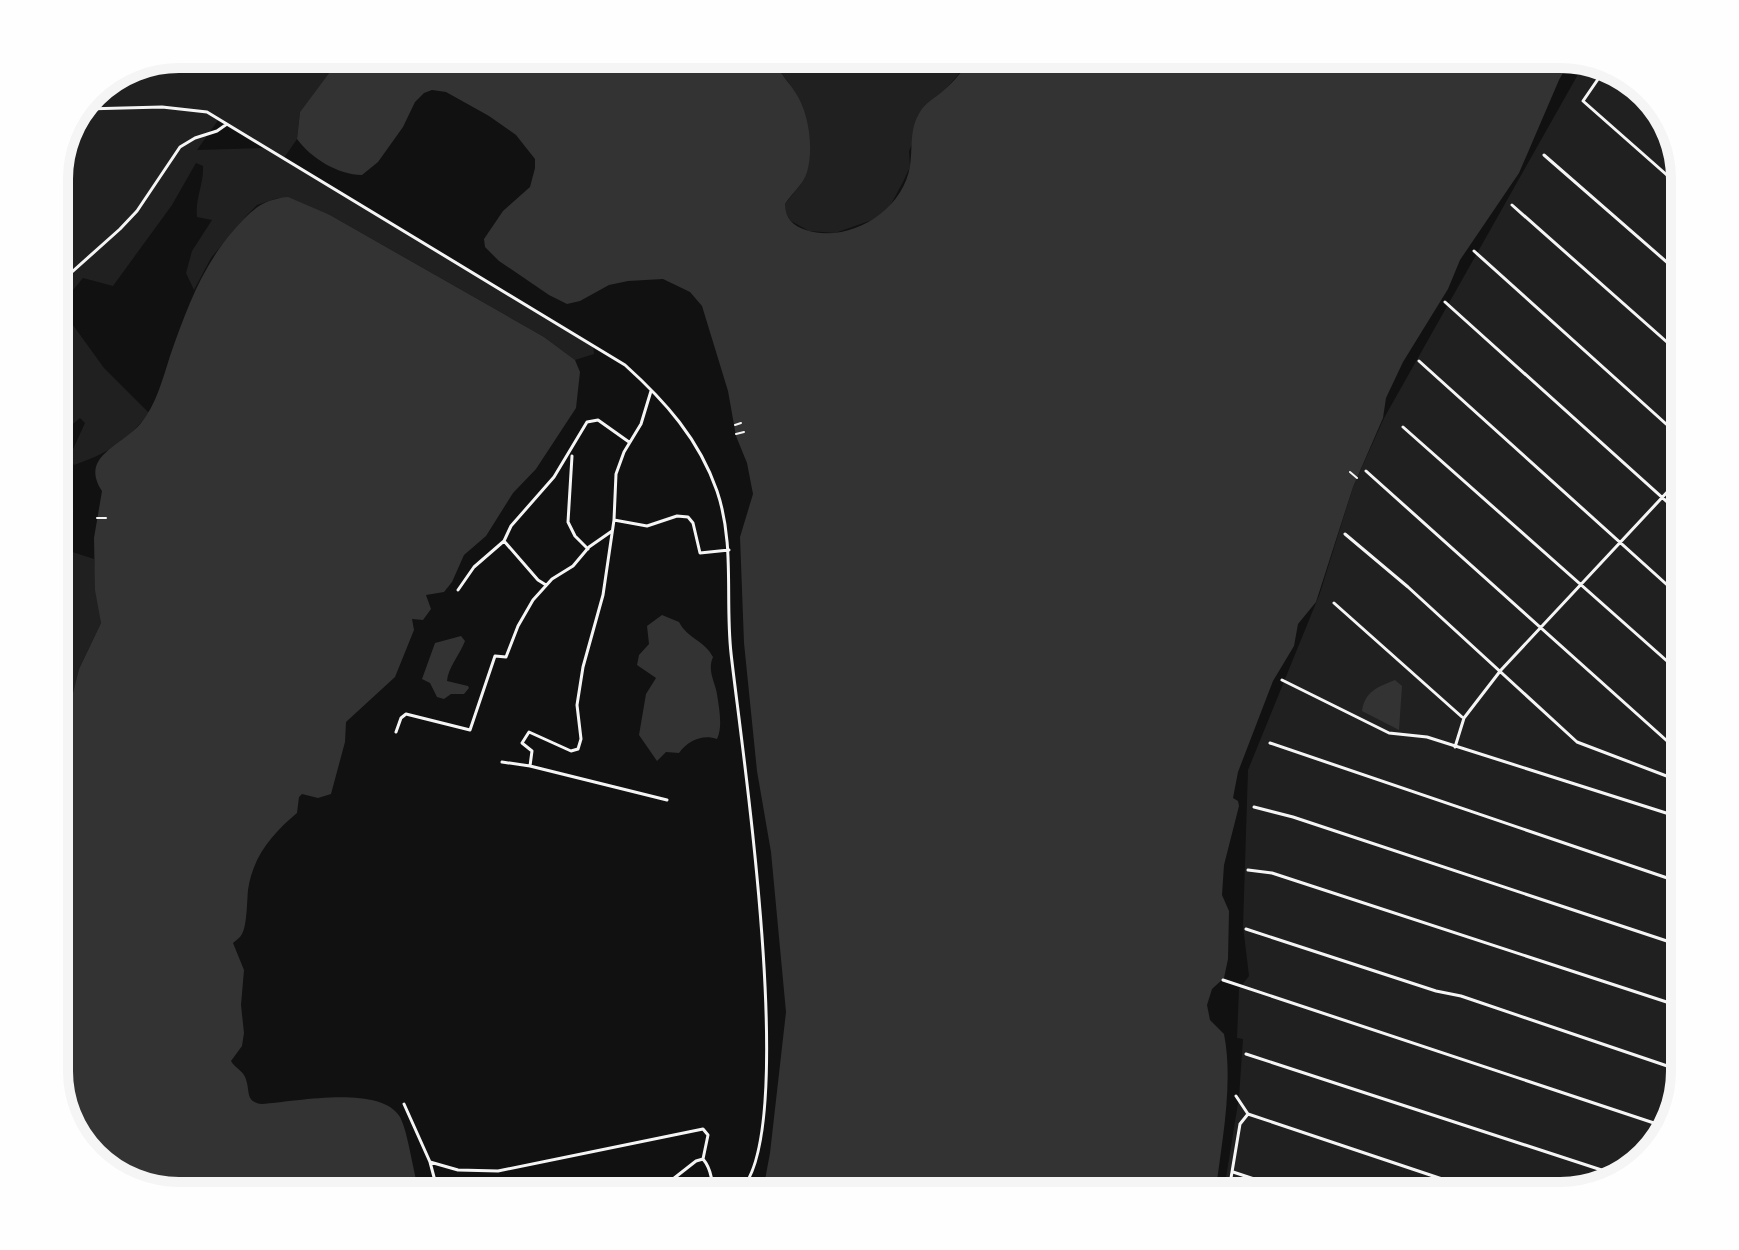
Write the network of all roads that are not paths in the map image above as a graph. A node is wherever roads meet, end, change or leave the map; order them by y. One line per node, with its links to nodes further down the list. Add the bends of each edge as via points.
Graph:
1 (1600, 76): 5 (street, via 1583,101)
2 (94, 109): 3 (street, via 207,112)
3 (227, 124): 9 (street, via 180,147 137,211); 13 (street, via 625,365)
4 (1544, 155): 8 (street)
5 (1671, 179)
6 (1512, 205): 11 (street)
7 (1474, 251): 15 (street)
8 (1671, 266)
9 (68, 275)
10 (1445, 302): 20 (street)
11 (1671, 346)
12 (1419, 361): 26 (street)
13 (651, 389): 16 (street, via 641,424); 28 (street, via 691,435 717,491)
14 (1403, 427): 29 (street)
15 (1671, 428)
16 (629, 442): 22 (street, via 616,474); 25 (street, via 598,420 587,422 554,477)
17 (572, 456): 27 (street, via 568,522)
18 (1366, 471): 34 (street)
19 (1671, 488): 20 (street)
20 (1662, 498): 21 (street); 26 (street)
21 (1671, 506)
22 (614, 520): 23 (street); 28 (street, via 647,526 688,517 700,553)
23 (612, 531): 27 (street); 44 (street, via 577,705 581,743 571,751 526,733 522,744 532,751)
24 (1345, 534): 36 (street)
25 (504, 541): 30 (street); 32 (street, via 474,567)
26 (1620, 543): 29 (street); 31 (street)
27 (588, 549): 30 (street)
28 (729, 550): 68 (street, via 731,649 769,1032 762,1133)
29 (1582, 584): 34 (street); 35 (street)
30 (546, 585): 39 (street, via 518,626 506,657 495,656 470,730 406,714)
31 (1671, 589)
32 (458, 590)
33 (1334, 603): 38 (street)
34 (1541, 628): 36 (street); 41 (street)
35 (1671, 664)
36 (1501, 670): 38 (street); 45 (street, via 1577,742)
37 (1282, 680): 42 (street, via 1389,733 1419,735)
38 (1464, 718): 42 (street)
39 (396, 732)
40 (1270, 743): 50 (street)
41 (1671, 744)
42 (1455, 747): 48 (street)
43 (502, 762): 44 (street)
44 (530, 766): 46 (street)
45 (1671, 778)
46 (667, 800)
47 (1254, 807): 52 (street)
48 (1671, 815)
49 (1248, 870): 54 (street, via 1272,873)
50 (1671, 879)
51 (1246, 929): 56 (street)
52 (1671, 942)
53 (1223, 980): 60 (street)
54 (1671, 1003)
55 (1246, 1054): 64 (street)
56 (1671, 1067)
57 (1236, 1096): 59 (street)
58 (404, 1104): 62 (street)
59 (1248, 1114): 63 (street, via 1240,1124); 71 (street)
60 (1657, 1124)
61 (703, 1159): 62 (street, via 708,1135 703,1129 498,1171 458,1170); 66 (street); 67 (street)
62 (430, 1162): 65 (street)
63 (1233, 1172): 69 (street); 70 (street)
64 (1607, 1172)
65 (435, 1182)
66 (666, 1182)
67 (712, 1182)
68 (748, 1182)
69 (1231, 1182)
70 (1263, 1182)
71 (1451, 1182)

